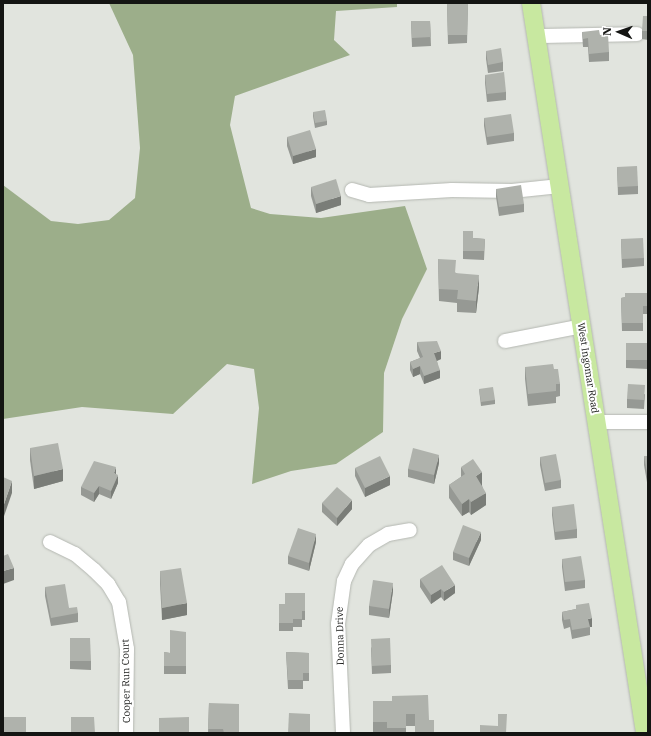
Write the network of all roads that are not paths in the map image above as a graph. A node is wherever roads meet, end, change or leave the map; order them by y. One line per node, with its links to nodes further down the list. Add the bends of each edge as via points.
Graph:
1 (531, 3): 3 (main road, West Ingomar Road)
2 (637, 34): 3 (street)
3 (536, 36): 4 (main road, West Ingomar Road)
4 (560, 186): 5 (street, via 512,191 452,190 369,195); 6 (main road, West Ingomar Road)
5 (352, 190)
6 (582, 326): 7 (street); 8 (main road, West Ingomar Road)
7 (505, 341)
8 (597, 422): 9 (street); 14 (main road, West Ingomar Road)
9 (648, 422)
10 (410, 530): 13 (street, Donna Drive, via 388,534 369,545 352,564 344,581 338,624)
11 (50, 542): 12 (street, Cooper Run Court, via 75,554 94,570 108,584 119,602 127,649)
12 (126, 733)
13 (342, 733)
14 (646, 733)

